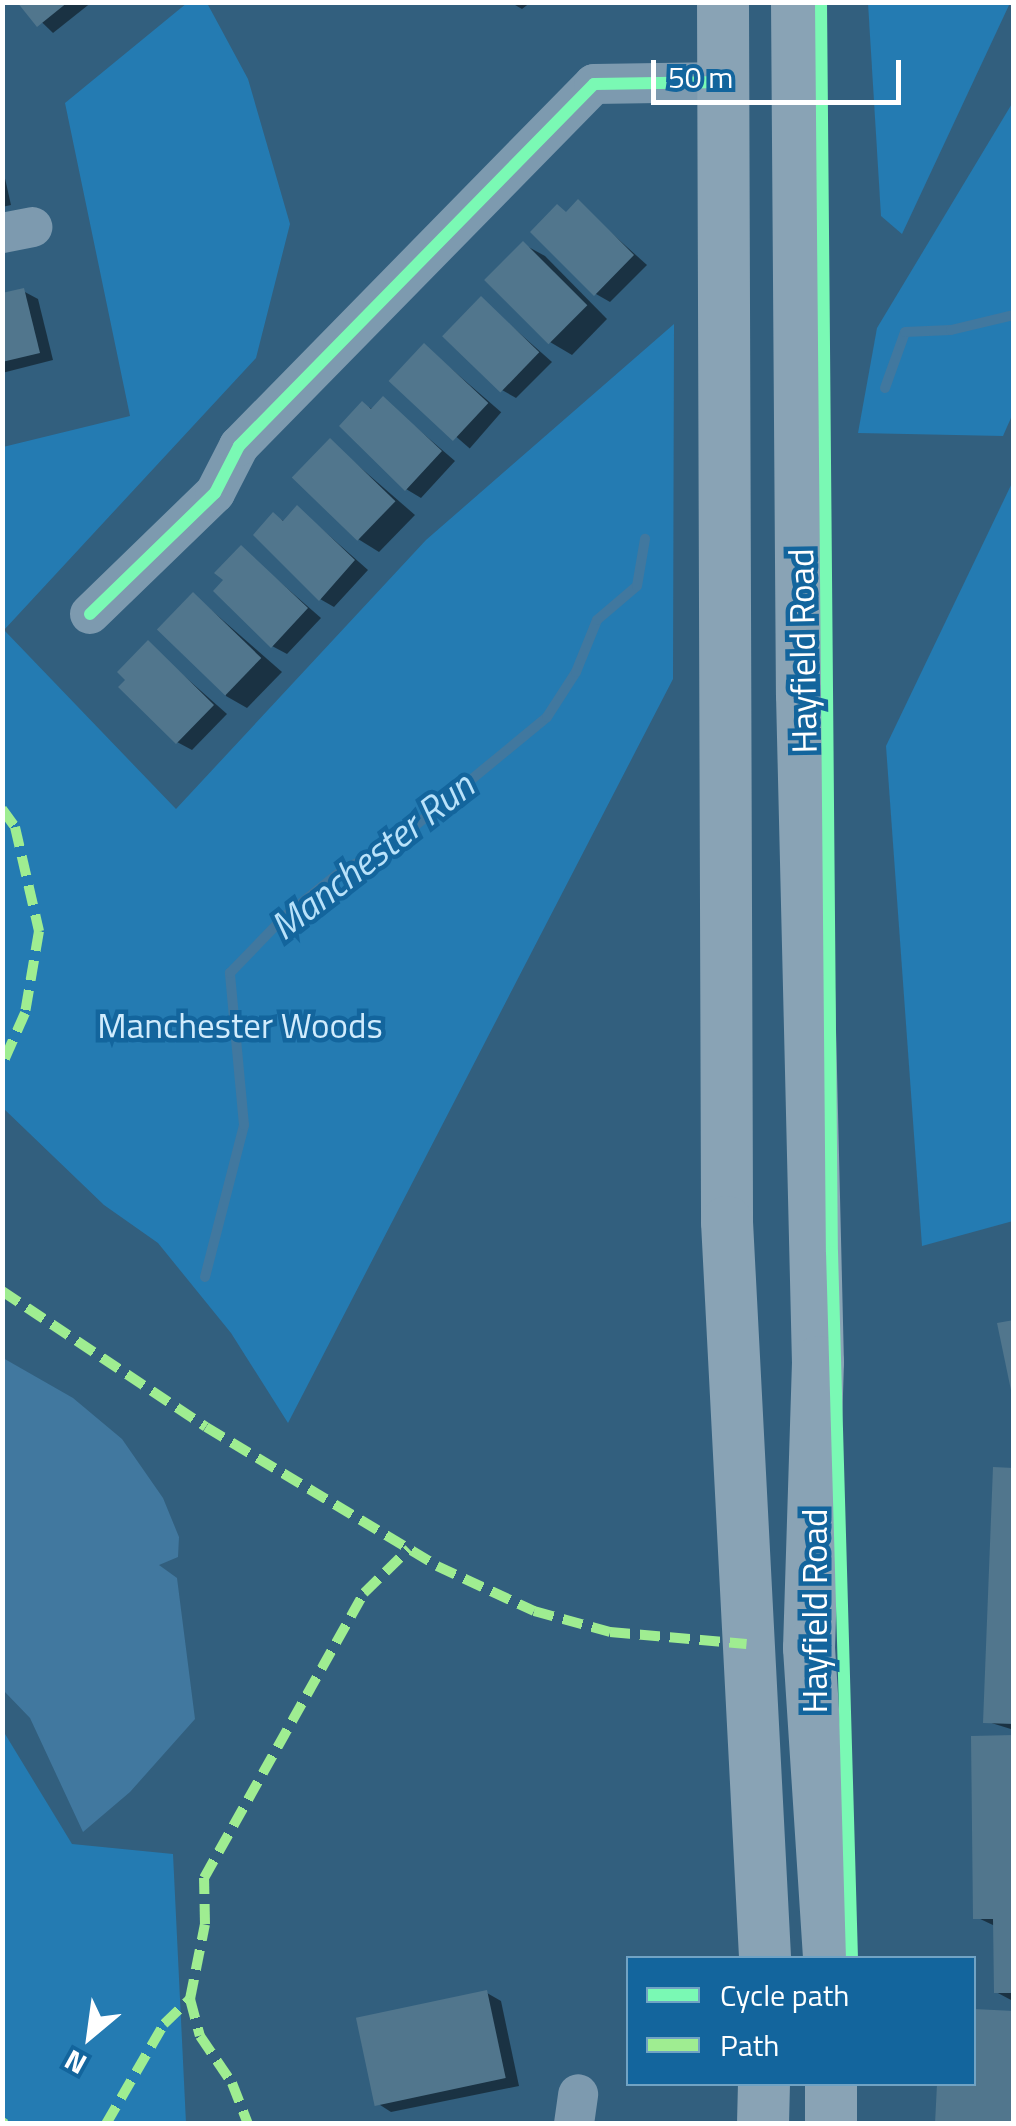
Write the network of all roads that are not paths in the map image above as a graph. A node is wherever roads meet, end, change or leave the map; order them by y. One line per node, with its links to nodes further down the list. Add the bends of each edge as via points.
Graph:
1 (723, 2): 3 (main road, Hayfield Road)
2 (797, 2): 6 (main road, Hayfield Road, via 802,695 818,1362 809,1648)
3 (724, 82): 4 (street, via 594,84 239,446 215,493); 5 (main road, Hayfield Road, via 727,1222)
4 (90, 614)
5 (765, 1956)
6 (829, 1956)
7 (764, 2086): 9 (main road)
8 (830, 2086): 10 (main road)
9 (763, 2124)
10 (831, 2124)

